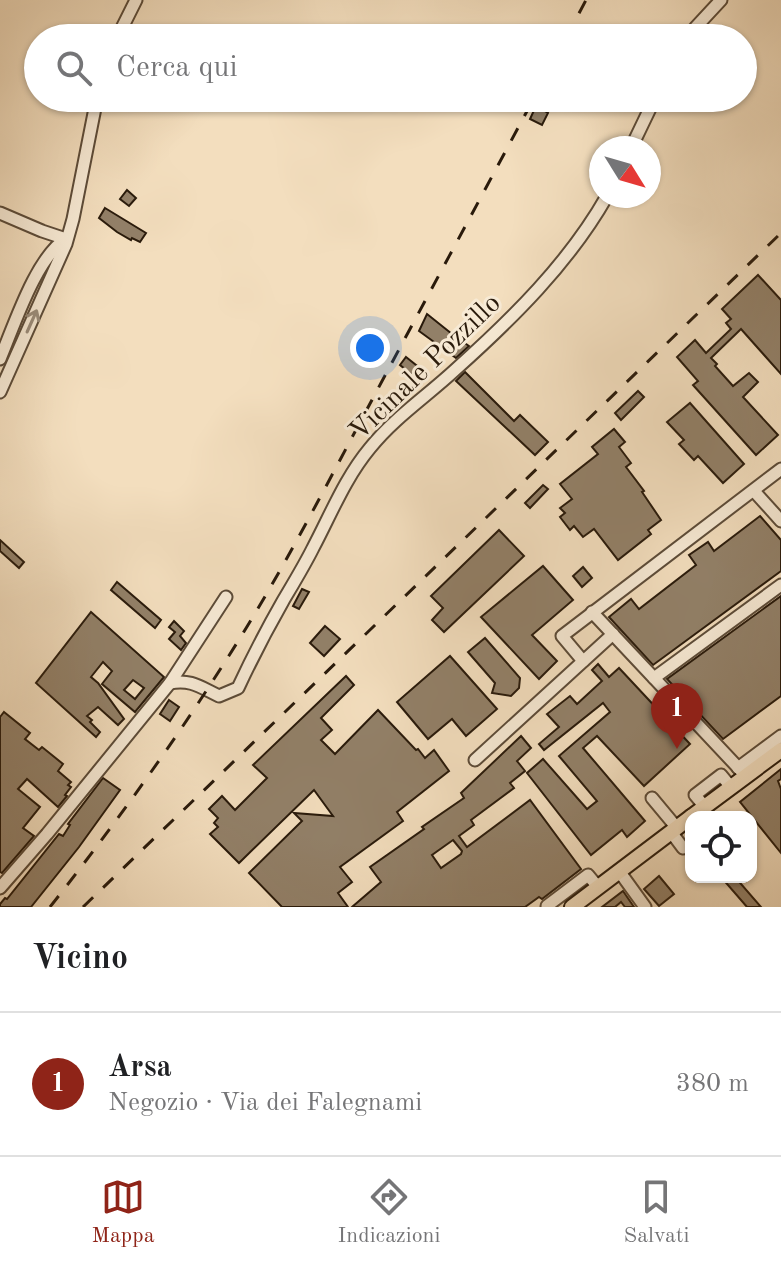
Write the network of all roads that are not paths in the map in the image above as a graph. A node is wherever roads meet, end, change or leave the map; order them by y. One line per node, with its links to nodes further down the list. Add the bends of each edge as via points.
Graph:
1 (136, 0): 3 (street)
2 (721, 0): 4 (street)
3 (124, 24)
4 (699, 24)
5 (93, 112): 10 (street)
6 (648, 112): 7 (street)
7 (637, 136)
8 (599, 208): 22 (street, Vicinale Pozzillo, via 553,272 511,317 370,448 337,498 238,688 219,696 192,683)
9 (0, 213): 10 (street)
10 (66, 239): 11 (street, via 39,269); 12 (street, one-way to 10)
11 (0, 359)
12 (0, 392)
13 (781, 469): 14 (street)
14 (754, 491): 15 (street); 18 (street)
15 (781, 521)
16 (781, 585): 21 (street)
17 (226, 597): 22 (street)
18 (592, 612): 19 (street); 20 (street, via 562,636)
19 (613, 634): 20 (street); 21 (street)
20 (583, 661): 25 (street)
21 (654, 678): 26 (street)
22 (170, 683): 34 (street)
23 (781, 736): 26 (street)
24 (781, 750): 26 (main road)
25 (475, 760)
26 (742, 772): 28 (main road)
27 (652, 798): 30 (street)
28 (699, 811)
29 (685, 822): 30 (main road)
30 (674, 830): 31 (street); 32 (main road)
31 (683, 848)
32 (619, 871): 33 (main road); 37 (street)
33 (598, 887): 35 (street, via 588,875); 36 (main road)
34 (0, 888)
35 (548, 907)
36 (572, 907)
37 (645, 907)

